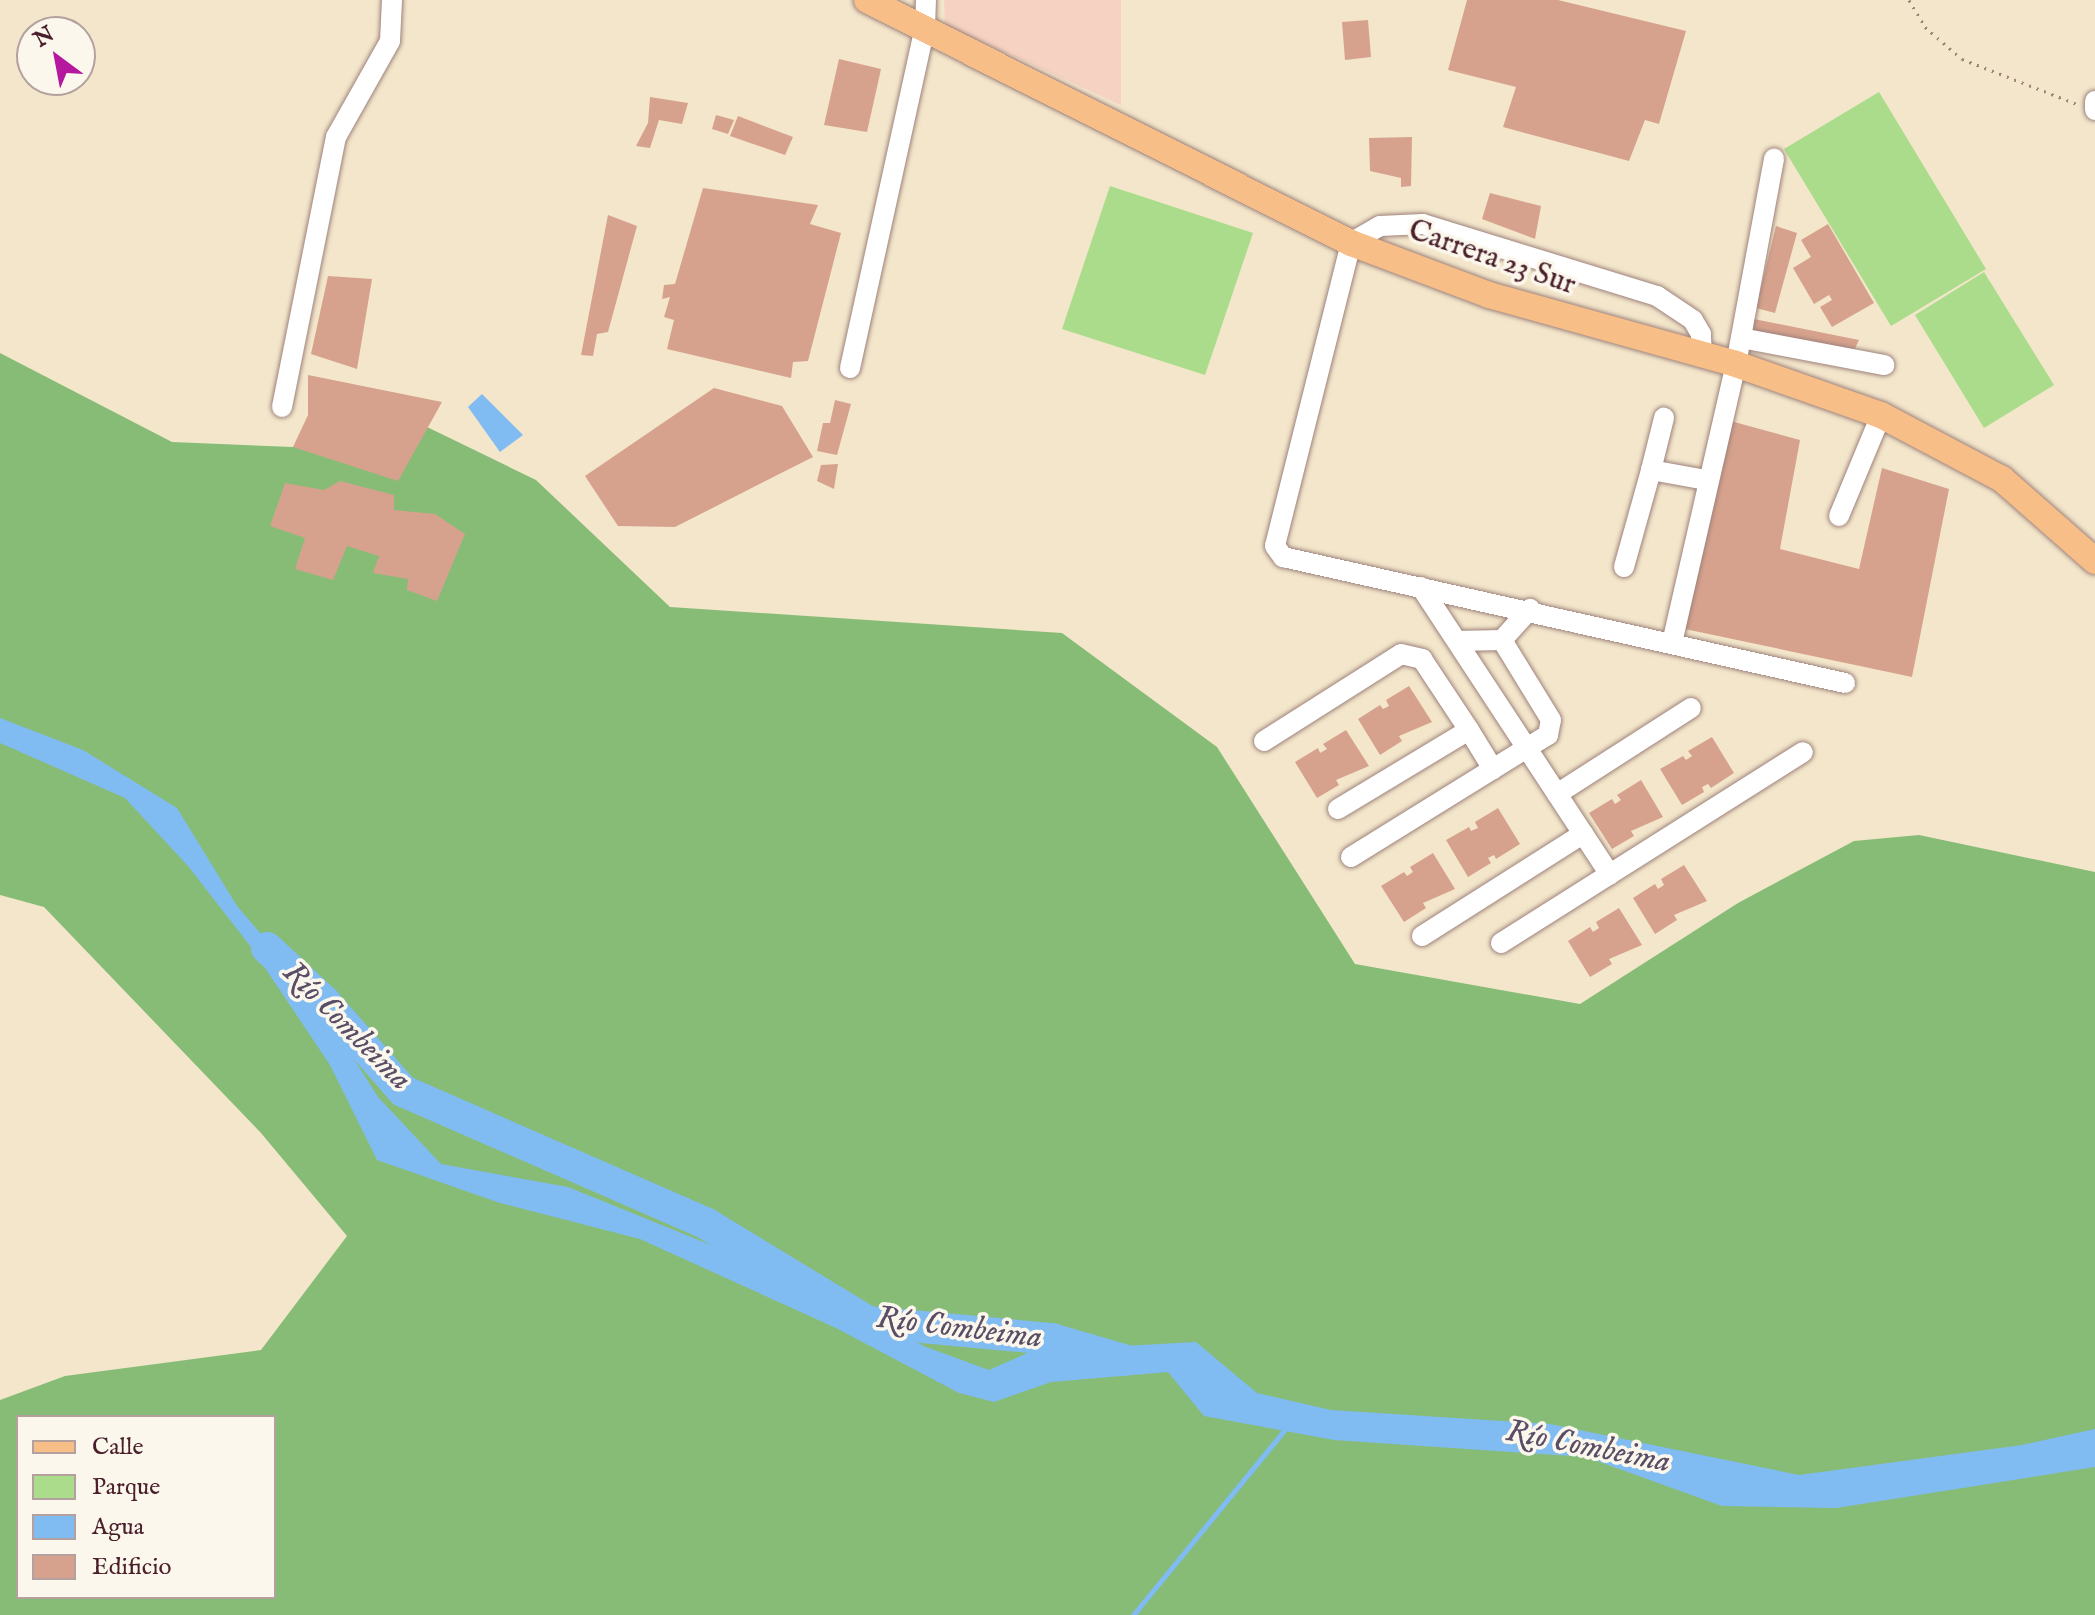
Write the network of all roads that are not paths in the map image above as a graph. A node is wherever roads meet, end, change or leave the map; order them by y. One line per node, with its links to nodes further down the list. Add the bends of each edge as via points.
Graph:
1 (392, 0): 12 (street, via 395,21 390,41 336,137)
2 (867, 0): 4 (main road, Carrera 23 Sur)
3 (926, 0): 4 (street)
4 (925, 28): 6 (main road, Carrera 23 Sur); 11 (street)
5 (1774, 158): 7 (street)
6 (1351, 243): 8 (main road, Carrera 23 Sur, via 1489,295); 8 (street, via 1380,226 1423,224 1657,296 1693,320 1701,334); 20 (street, via 1275,546 1283,557)
7 (1741, 338): 9 (street); 10 (street)
8 (1702, 356): 9 (main road, Carrera 23 Sur)
9 (1736, 364): 13 (main road, Carrera 23 Sur); 16 (street)
10 (1884, 365)
11 (850, 368)
12 (282, 407)
13 (1881, 415): 17 (street); 18 (main road, Carrera 23 Sur, via 2002,479)
14 (1664, 418): 15 (street)
15 (1651, 470): 16 (street); 19 (street)
16 (1706, 480): 24 (street)
17 (1839, 516)
18 (2095, 561)
19 (1624, 567)
20 (1421, 587): 21 (street); 23 (street)
21 (1530, 609): 22 (street); 24 (street)
22 (1502, 640): 23 (street); 29 (street, via 1551,720 1548,735)
23 (1457, 641): 29 (street)
24 (1672, 643): 25 (street)
25 (1845, 683)
26 (1691, 708): 32 (street)
27 (1469, 730): 28 (street, via 1422,659 1401,654); 31 (street); 33 (street)
28 (1264, 741)
29 (1527, 749): 31 (street); 32 (street)
30 (1803, 752): 36 (street)
31 (1493, 769): 35 (street)
32 (1557, 794): 34 (street)
33 (1338, 809)
34 (1583, 834): 36 (street); 37 (street)
35 (1351, 857)
36 (1610, 875): 38 (street)
37 (1422, 936)
38 (1501, 943)

